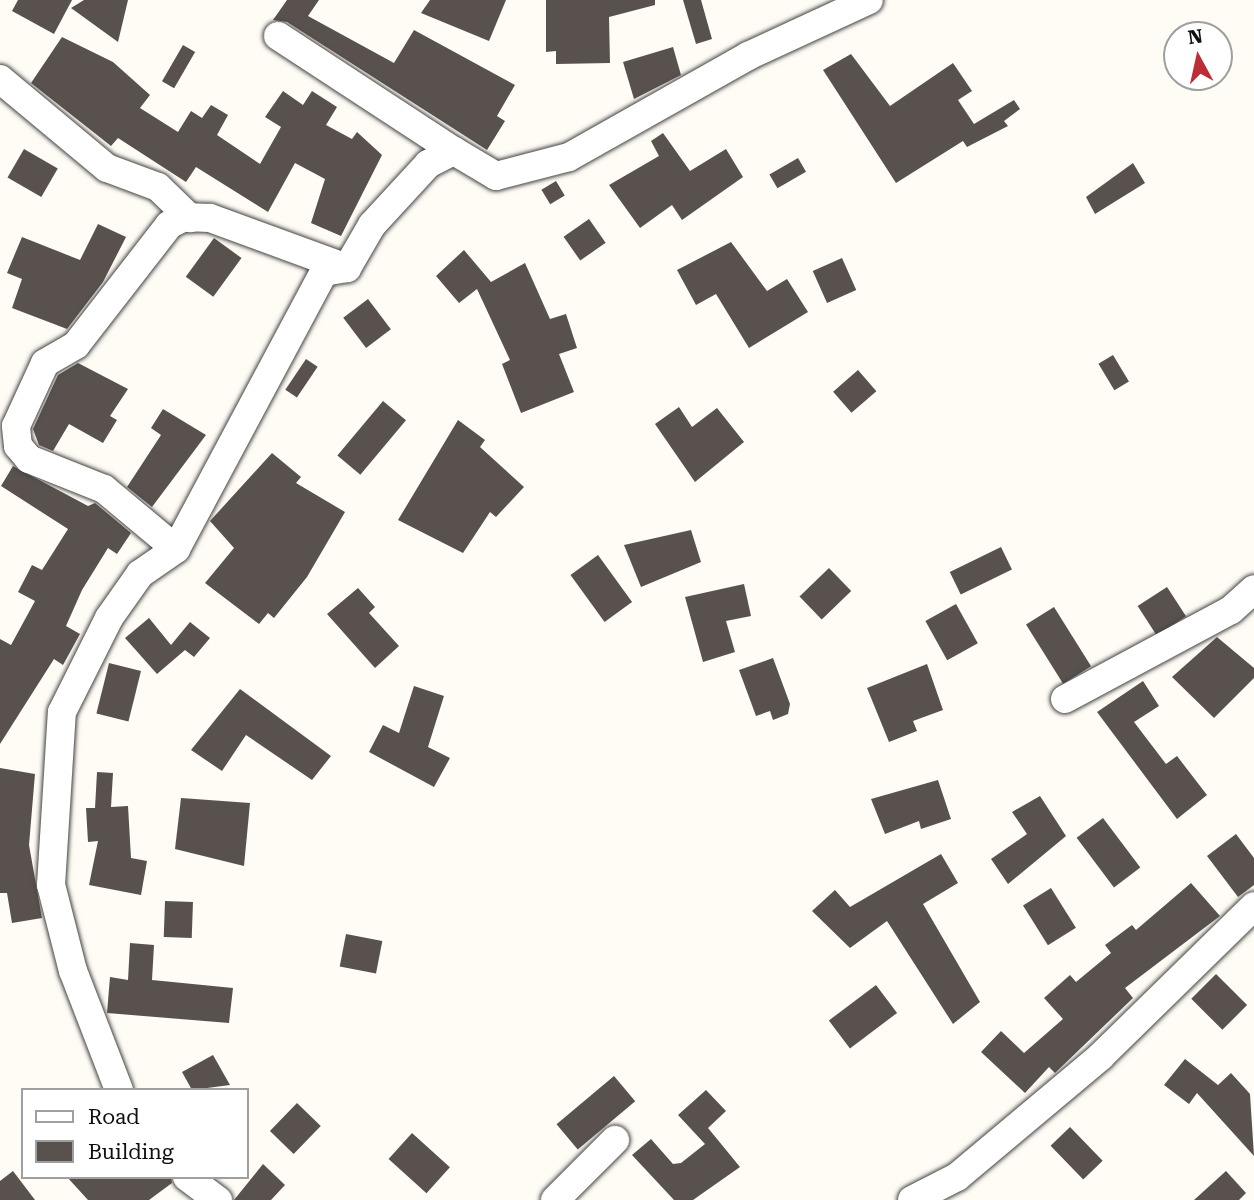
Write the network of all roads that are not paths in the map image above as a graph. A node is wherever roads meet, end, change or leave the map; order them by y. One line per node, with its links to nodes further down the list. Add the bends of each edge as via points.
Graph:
1 (869, 0): 4 (street, via 748,56 569,157 496,176)
2 (278, 36): 4 (street)
3 (0, 79): 5 (street, via 107,168 158,187)
4 (454, 151): 6 (street, via 428,164 405,186)
5 (190, 218): 6 (street, via 210,218); 7 (street, via 169,225 76,345 46,363 16,426 18,446 29,459 104,489)
6 (347, 268): 7 (street, via 324,272)
7 (176, 549): 11 (street, via 140,574 108,618 80,666 62,712 51,885 73,971)
8 (1254, 589): 9 (street, via 1231,610)
9 (1065, 699)
10 (1254, 906): 16 (street, via 1101,1056 957,1177)
11 (118, 1088)
12 (615, 1140): 15 (street)
13 (184, 1186): 14 (street)
14 (218, 1200)
15 (555, 1200)
16 (912, 1200)

